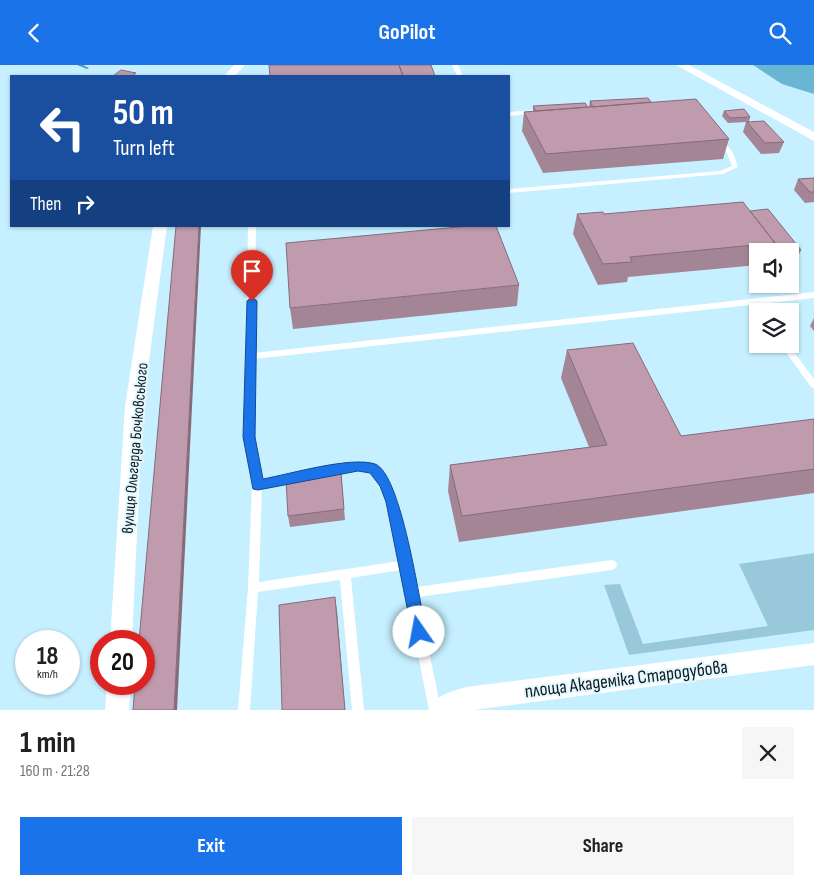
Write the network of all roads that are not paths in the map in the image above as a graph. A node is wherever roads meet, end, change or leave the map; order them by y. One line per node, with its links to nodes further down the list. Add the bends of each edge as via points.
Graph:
1 (240, 65): 3 (street)
2 (680, 65): 7 (street)
3 (230, 75)
4 (546, 111): 5 (lane)
5 (510, 114)
6 (712, 129): 8 (lane, via 730,153 735,167 730,171)
7 (814, 137)
8 (510, 191)
9 (160, 227): 22 (street, вулиця Ольгерда Бочковського, via 134,406)
10 (252, 227): 14 (lane)
11 (814, 295): 12 (lane)
12 (753, 302): 14 (lane)
13 (791, 353): 15 (lane)
14 (252, 356): 16 (lane, via 249,437)
15 (814, 385)
16 (258, 485): 17 (lane, via 358,466 374,469 386,484 393,502); 20 (lane)
17 (405, 565): 19 (lane); 21 (lane)
18 (612, 565): 21 (lane)
19 (345, 573): 20 (lane); 27 (lane)
20 (253, 588): 26 (lane)
21 (411, 593): 28 (lane)
22 (122, 630)
23 (814, 654): 29 (street, площа Академіка Стародубова, via 466,699)
24 (118, 695): 25 (street)
25 (117, 710)
26 (244, 710)
27 (358, 710)
28 (436, 710)
29 (442, 710)

